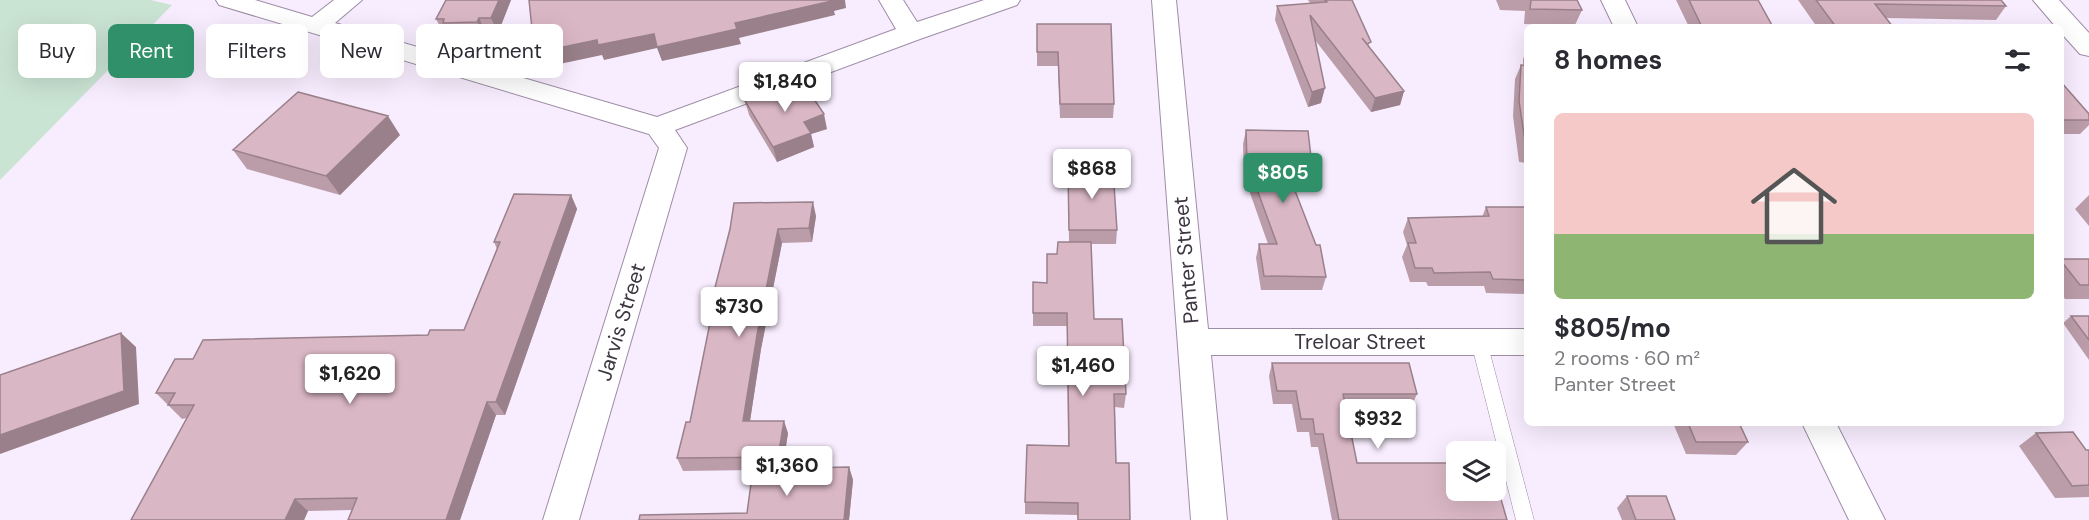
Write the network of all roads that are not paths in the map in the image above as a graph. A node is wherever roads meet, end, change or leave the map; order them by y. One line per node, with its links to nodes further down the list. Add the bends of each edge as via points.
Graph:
1 (228, 0): 9 (street)
2 (350, 0): 9 (street)
3 (891, 0): 10 (street)
4 (1008, 0): 10 (street)
5 (1164, 0): 13 (street, Panter Street)
6 (1613, 0): 8 (street)
7 (2045, 0): 11 (street)
8 (1625, 24)
9 (316, 26): 12 (street)
10 (911, 33): 12 (street)
11 (2089, 48)
12 (659, 127): 17 (street, Jarvis Street, via 673,148)
13 (1193, 342): 14 (street, Treloar Street); 18 (street, Panter Street)
14 (1479, 342): 15 (street, Treloar Street); 19 (lane)
15 (1524, 342)
16 (1820, 426): 20 (street)
17 (561, 520)
18 (1209, 520)
19 (1525, 520)
20 (1867, 520)

